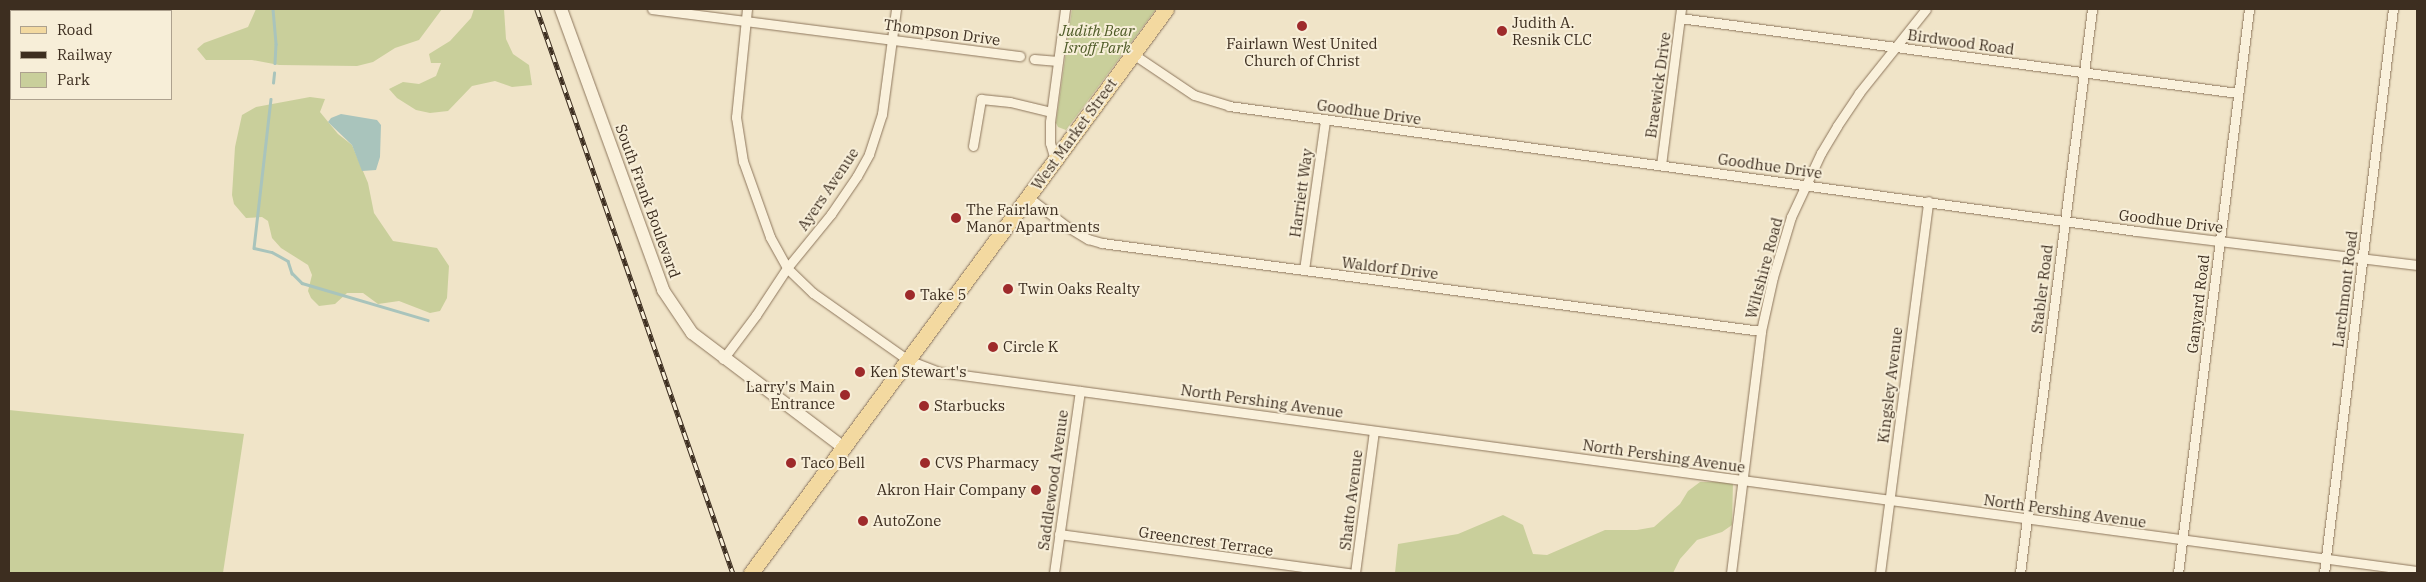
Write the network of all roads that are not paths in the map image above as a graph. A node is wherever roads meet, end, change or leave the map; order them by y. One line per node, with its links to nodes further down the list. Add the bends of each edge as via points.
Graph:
1 (562, 9): 36 (street, South Frank Boulevard, via 663,290 692,333)
2 (652, 9): 12 (street, Thompson Drive)
3 (747, 9): 12 (street)
4 (896, 9): 13 (street, Ayers Avenue)
5 (1065, 9): 18 (street)
6 (1166, 9): 15 (main road, West Market Street)
7 (1926, 9): 14 (street, Wiltshire Road)
8 (2092, 9): 19 (street, Stabler Road)
9 (2249, 9): 20 (street, Ganyard Road)
10 (2393, 9): 31 (street, Larchmont Road)
11 (1681, 14): 14 (street, Birdwood Road); 25 (street, Braewick Drive)
12 (745, 21): 13 (street, Thompson Drive); 33 (street, via 736,102 738,139 764,222)
13 (892, 38): 16 (street, Thompson Drive); 33 (street, Ayers Avenue, via 882,114 872,148 831,214)
14 (1895, 47): 19 (street, Birdwood Road); 26 (street, Wiltshire Road, via 1859,92)
15 (1133, 54): 22 (street, Goodhue Drive, via 1184,89 1208,101); 24 (main road, West Market Street)
16 (1020, 56)
17 (1034, 59): 18 (street)
18 (1058, 62): 21 (street)
19 (2083, 73): 20 (street, Birdwood Road); 29 (street, Stabler Road)
20 (2238, 93): 30 (street, Ganyard Road)
21 (1051, 112): 23 (street, via 981,99); 24 (street, via 1050,143)
22 (1325, 120): 25 (street, Goodhue Drive); 34 (street, Harriett Way)
23 (973, 146)
24 (1055, 160): 27 (main road, West Market Street)
25 (1660, 165): 26 (street, Goodhue Drive)
26 (1806, 184): 28 (street, Goodhue Drive); 35 (street, Wiltshire Road, via 1781,249)
27 (1028, 197): 34 (street, Waldorf Drive, via 1074,231 1102,243); 37 (main road, West Market Street)
28 (1928, 201): 29 (street, Goodhue Drive); 42 (street, Kingsley Avenue)
29 (2064, 220): 30 (street, Goodhue Drive); 43 (street, Stabler Road)
30 (2220, 241): 31 (street, Goodhue Drive); 45 (street, Ganyard Road)
31 (2363, 258): 32 (street, Goodhue Drive); 46 (street, Larchmont Road)
32 (2417, 265)
33 (787, 268): 36 (street, Ayers Avenue); 37 (street, North Pershing Avenue, via 818,297)
34 (1304, 270): 35 (street, Waldorf Drive)
35 (1761, 332): 41 (street, Wiltshire Road)
36 (723, 359): 40 (street, South Frank Boulevard)
37 (908, 360): 38 (street, North Pershing Avenue, via 940,372); 40 (main road, West Market Street)
38 (1080, 391): 39 (street, North Pershing Avenue); 44 (street, Saddlewood Avenue)
39 (1374, 430): 41 (street, North Pershing Avenue); 51 (street, Shatto Avenue)
40 (844, 447): 48 (main road, West Market Street)
41 (1743, 481): 42 (street, North Pershing Avenue); 52 (street, Wiltshire Road)
42 (1890, 500): 43 (street, North Pershing Avenue); 53 (street, Kingsley Avenue)
43 (2027, 520): 45 (street, North Pershing Avenue); 54 (street, Stabler Road)
44 (1059, 534): 49 (street, Saddlewood Avenue); 50 (street, Greencrest Terrace)
45 (2182, 540): 46 (street, North Pershing Avenue); 55 (street, Ganyard Road)
46 (2326, 558): 47 (street, North Pershing Avenue); 56 (street, Larchmont Road)
47 (2417, 571)
48 (751, 573)
49 (1054, 573)
50 (1350, 573)
51 (1355, 573)
52 (1731, 573)
53 (1880, 573)
54 (2020, 573)
55 (2178, 573)
56 (2324, 573)

